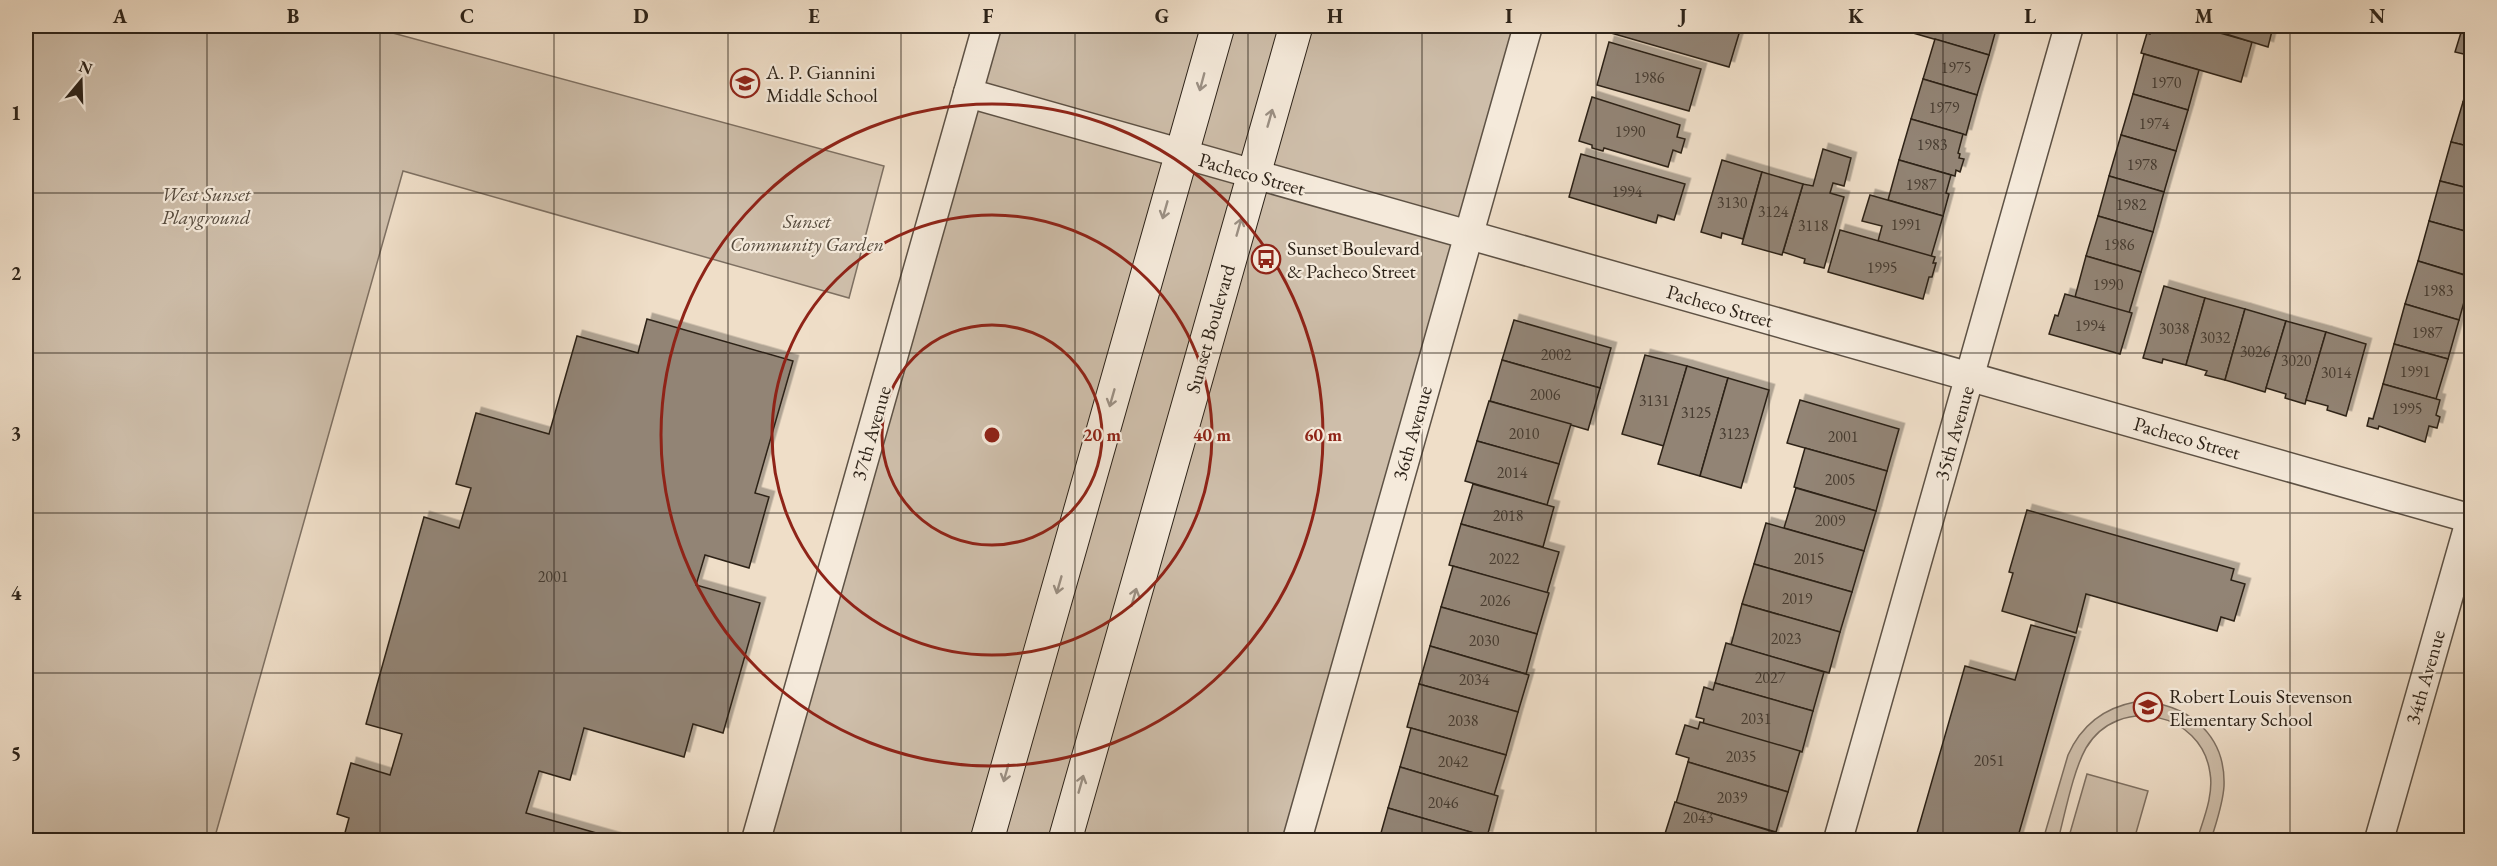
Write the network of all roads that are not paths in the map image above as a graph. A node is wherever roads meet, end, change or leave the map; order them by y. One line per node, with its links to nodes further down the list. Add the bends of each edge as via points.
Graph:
1 (987, 26): 6 (street, 37th Avenue)
2 (1218, 26): 7 (main road, one-way to 7)
3 (1296, 26): 8 (main road, Sunset Boulevard, one-way to 3)
4 (1528, 26): 9 (street, 36th Avenue)
5 (2069, 26): 10 (street, 35th Avenue)
6 (968, 93): 7 (street, Pacheco Street); 12 (street, 37th Avenue)
7 (1181, 154): 8 (street, Pacheco Street); 13 (main road, one-way to 13)
8 (1254, 174): 9 (street, Pacheco Street); 14 (main road, Sunset Boulevard, one-way to 8)
9 (1468, 235): 10 (street, Pacheco Street); 15 (street, 36th Avenue)
10 (1970, 377): 11 (street, Pacheco Street); 16 (street, 35th Avenue)
11 (2471, 517): 17 (street, 34th Avenue)
12 (756, 840)
13 (987, 840)
14 (1065, 840)
15 (1296, 840)
16 (1838, 840)
17 (2379, 840)

